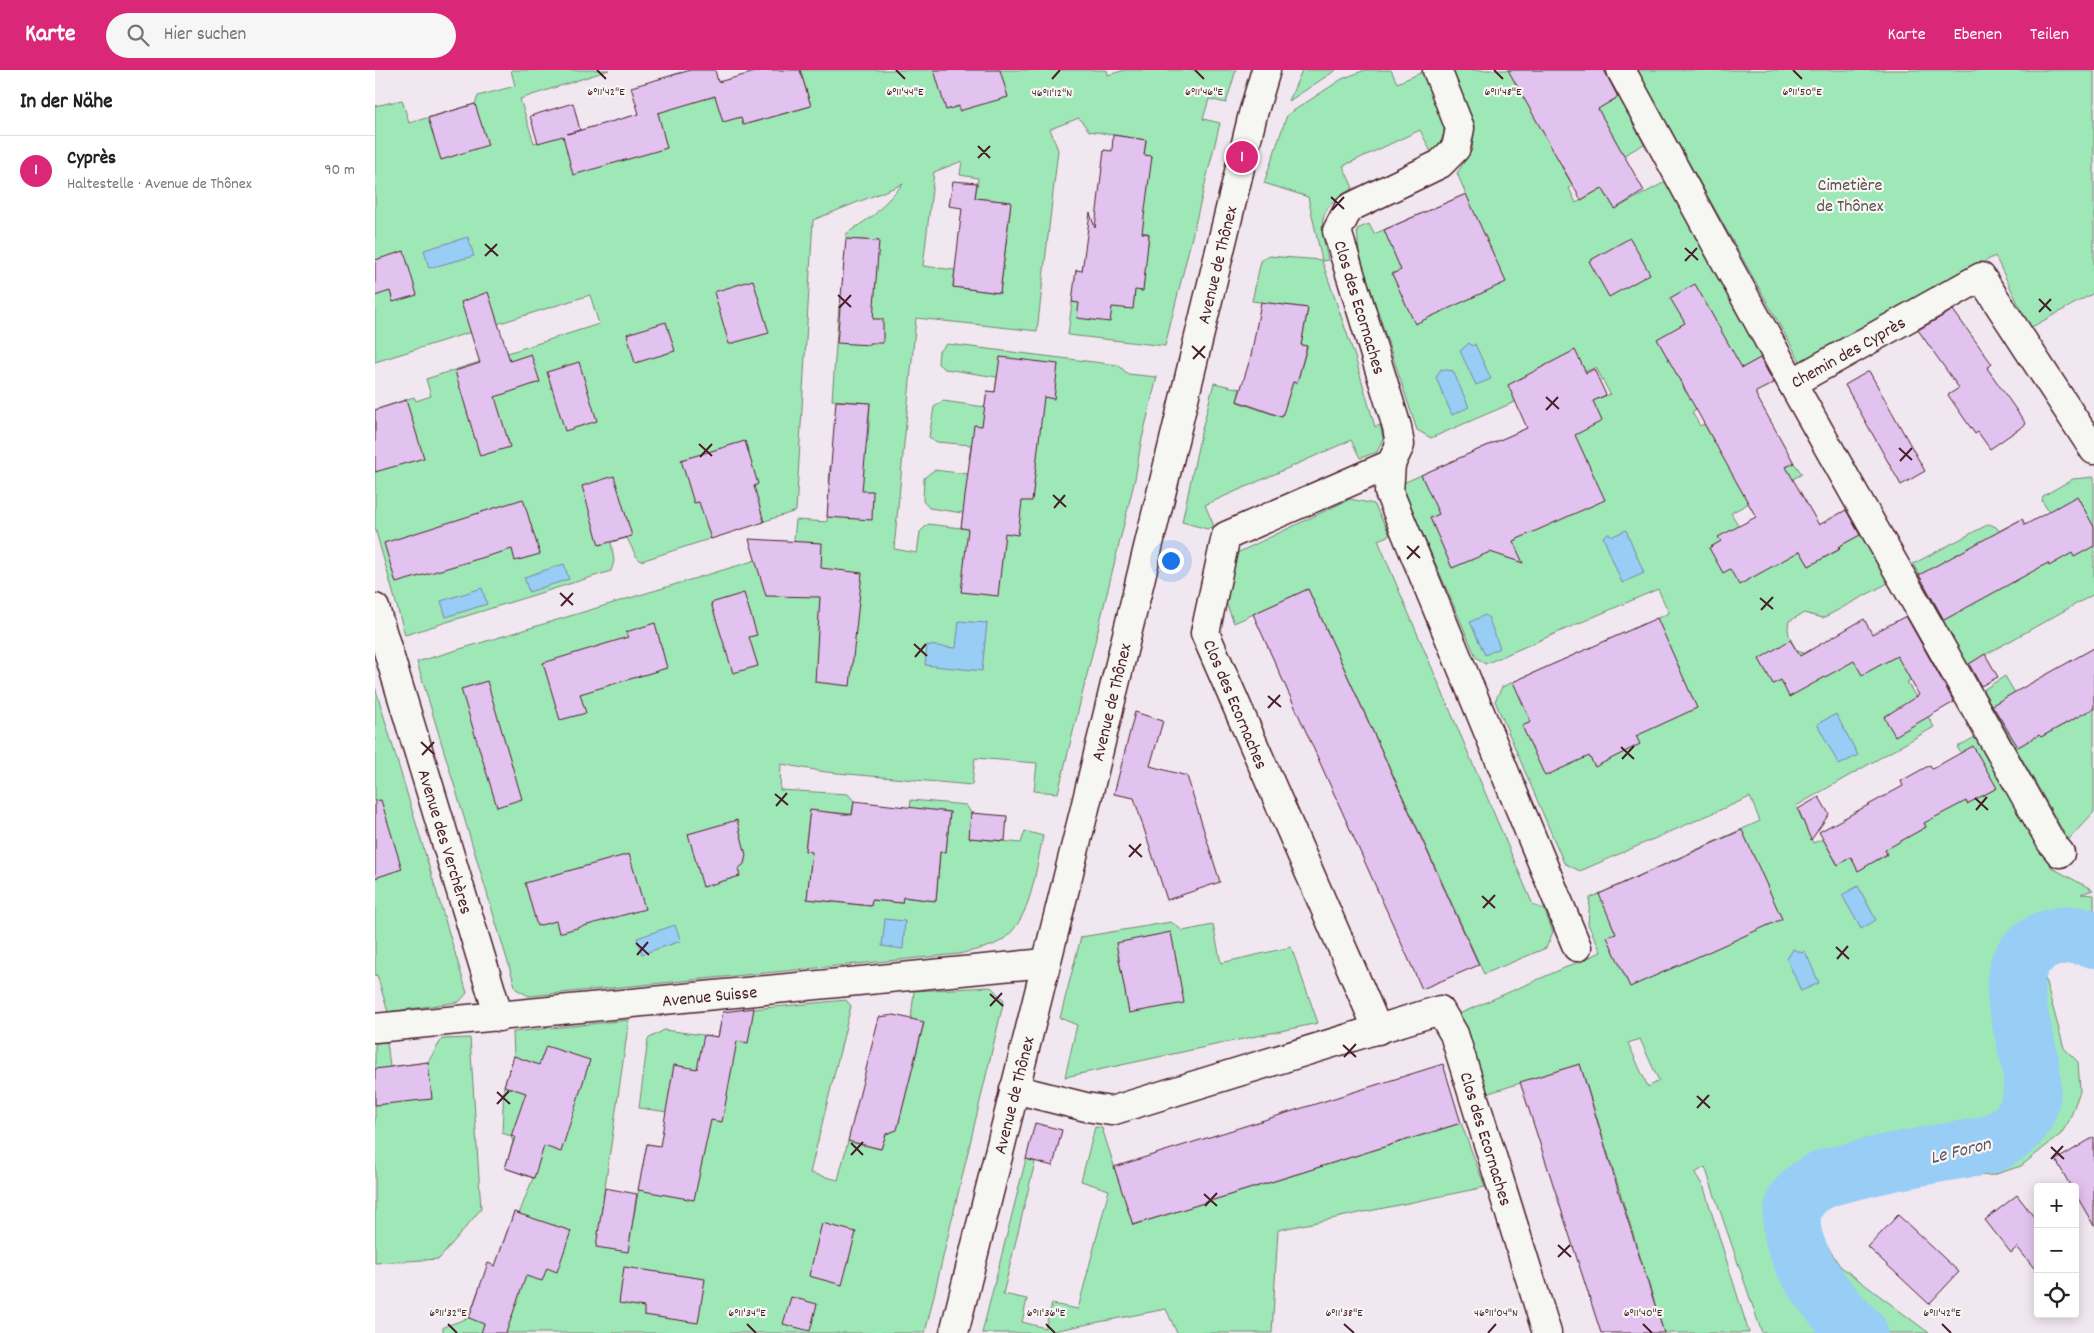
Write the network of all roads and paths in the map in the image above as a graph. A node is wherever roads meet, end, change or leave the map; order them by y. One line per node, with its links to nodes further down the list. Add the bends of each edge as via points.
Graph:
1 (1266, 70): 10 (street, Avenue de Thônex)
2 (1437, 70): 6 (street, Clos des Ecornaches, via 1460,128 1456,148 1440,164 1349,208 1337,231 1397,427 1400,445)
3 (1621, 70): 4 (street, Chemin des Cyprès)
4 (1793, 383): 5 (street, Chemin des Cyprès, via 1981,277); 8 (street)
5 (2094, 450)
6 (1391, 464): 9 (street, Clos des Ecornaches, via 1389,492); 13 (street, Clos des Ecornaches, via 1226,536 1205,632)
7 (375, 608): 11 (street, Avenue des Verchères)
8 (2060, 854)
9 (1577, 947)
10 (1045, 963): 11 (street, Avenue Suisse); 14 (street, Avenue de Thônex)
11 (499, 1017): 12 (street, Avenue Suisse)
12 (375, 1028)
13 (1379, 1030): 14 (street, Clos des Ecornaches, via 1111,1110); 16 (street, Clos des Ecornaches, via 1440,1010 1454,1034)
14 (1014, 1089): 15 (street, Avenue de Thônex)
15 (954, 1333)
16 (1547, 1333)

